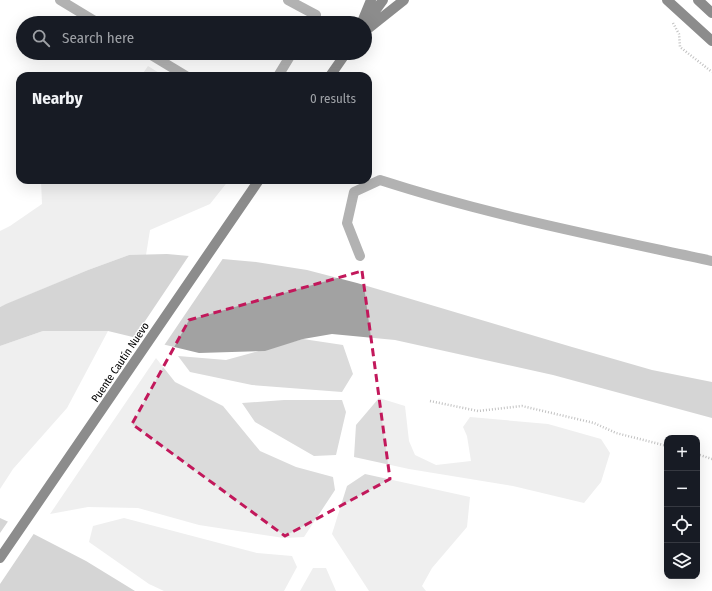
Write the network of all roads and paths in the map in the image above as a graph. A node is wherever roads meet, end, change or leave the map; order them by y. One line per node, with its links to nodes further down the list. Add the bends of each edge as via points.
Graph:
1 (60, 0): 9 (street)
2 (288, 0): 10 (street)
3 (371, 0): 11 (main road)
4 (382, 0): 12 (main road)
5 (404, 0): 14 (main road)
6 (667, 0): 15 (main road)
7 (698, 0): 8 (main road)
8 (712, 13)
9 (86, 16)
10 (310, 16)
11 (365, 16)
12 (371, 16)
13 (671, 19): 22 (path, via 679,34 680,47)
14 (372, 25)
15 (712, 42)
16 (160, 60): 19 (street)
17 (288, 60): 20 (street)
18 (341, 60): 21 (main road)
19 (179, 72)
20 (280, 72)
21 (333, 72)
22 (712, 72)
23 (256, 184): 32 (main road, Puente Cautín Nuevo)
24 (371, 184): 26 (street, via 354,192 347,223)
25 (372, 184): 27 (street, via 380,180 436,198)
26 (360, 256)
27 (712, 261)
28 (430, 402): 29 (path, via 478,411 522,406 594,423)
29 (664, 445)
30 (700, 455): 31 (path)
31 (712, 459)
32 (0, 558)

